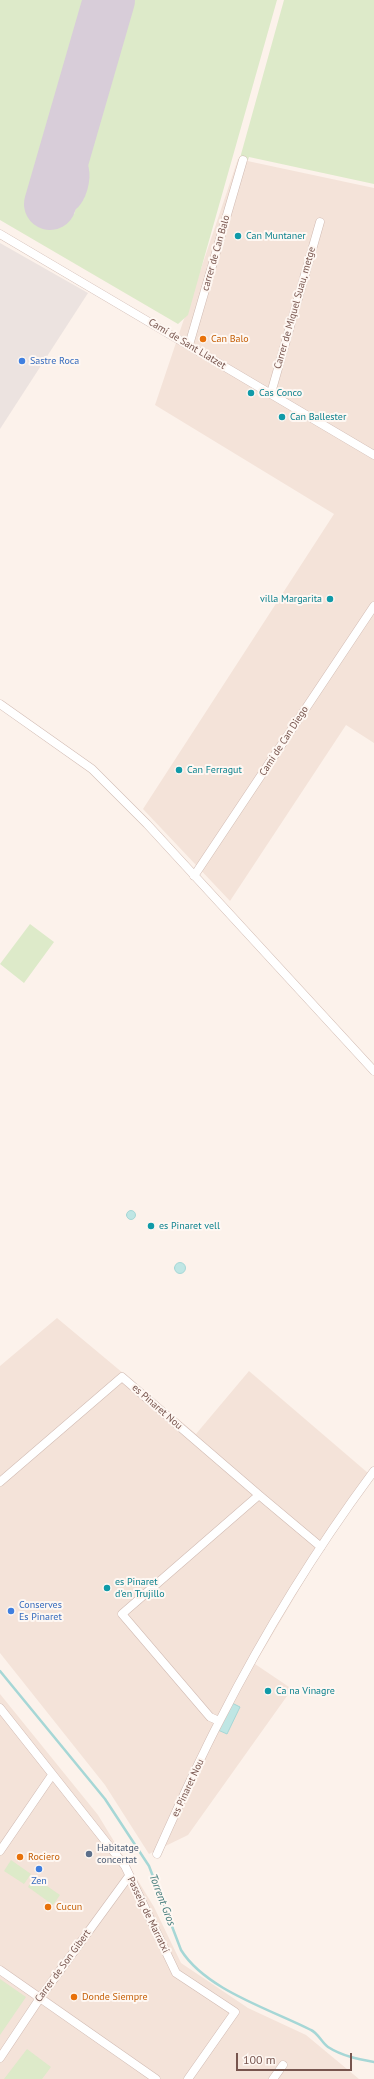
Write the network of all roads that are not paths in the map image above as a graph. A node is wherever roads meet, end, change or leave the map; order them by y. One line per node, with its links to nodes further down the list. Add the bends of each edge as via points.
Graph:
1 (243, 160): 4 (street, carrer de Can Balo)
2 (320, 222): 5 (street, Carrer de Miquel Suau, metge)
3 (0, 234): 4 (street, Camí de Sant Llatzet)
4 (189, 345): 5 (street, Camí de Sant Llatzet)
5 (271, 394): 6 (street, Camí de Sant Llatzet)
6 (374, 455)
7 (374, 606): 9 (street, Camí de Can Diego)
8 (0, 704): 9 (street, via 92,769)
9 (194, 876): 10 (street)
10 (374, 1071)
11 (374, 1471): 14 (street, es Pinaret Nou)
12 (0, 1482): 13 (street, es Pinaret Nou, via 122,1377)
13 (259, 1495): 14 (street, es Pinaret Nou); 16 (street, via 122,1614 210,1716)
14 (321, 1548): 16 (street, es Pinaret Nou, via 252,1660)
15 (0, 1708): 17 (street, Passeig de Marratxí)
16 (219, 1721): 19 (street, es Pinaret Nou)
17 (52, 1775): 18 (street); 20 (street, Passeig de Marratxí, via 125,1866)
18 (0, 1851)
19 (157, 1854)
20 (129, 1876): 22 (street, Carrer de Son Gibert); 26 (street, Passeig de Marratxí, via 176,1972 235,2012)
21 (0, 1970): 22 (street)
22 (40, 1998): 23 (street, Carrer de Son Gibert); 25 (street)
23 (0, 2058)
24 (283, 2064): 27 (street)
25 (156, 2079)
26 (188, 2079)
27 (273, 2079)

